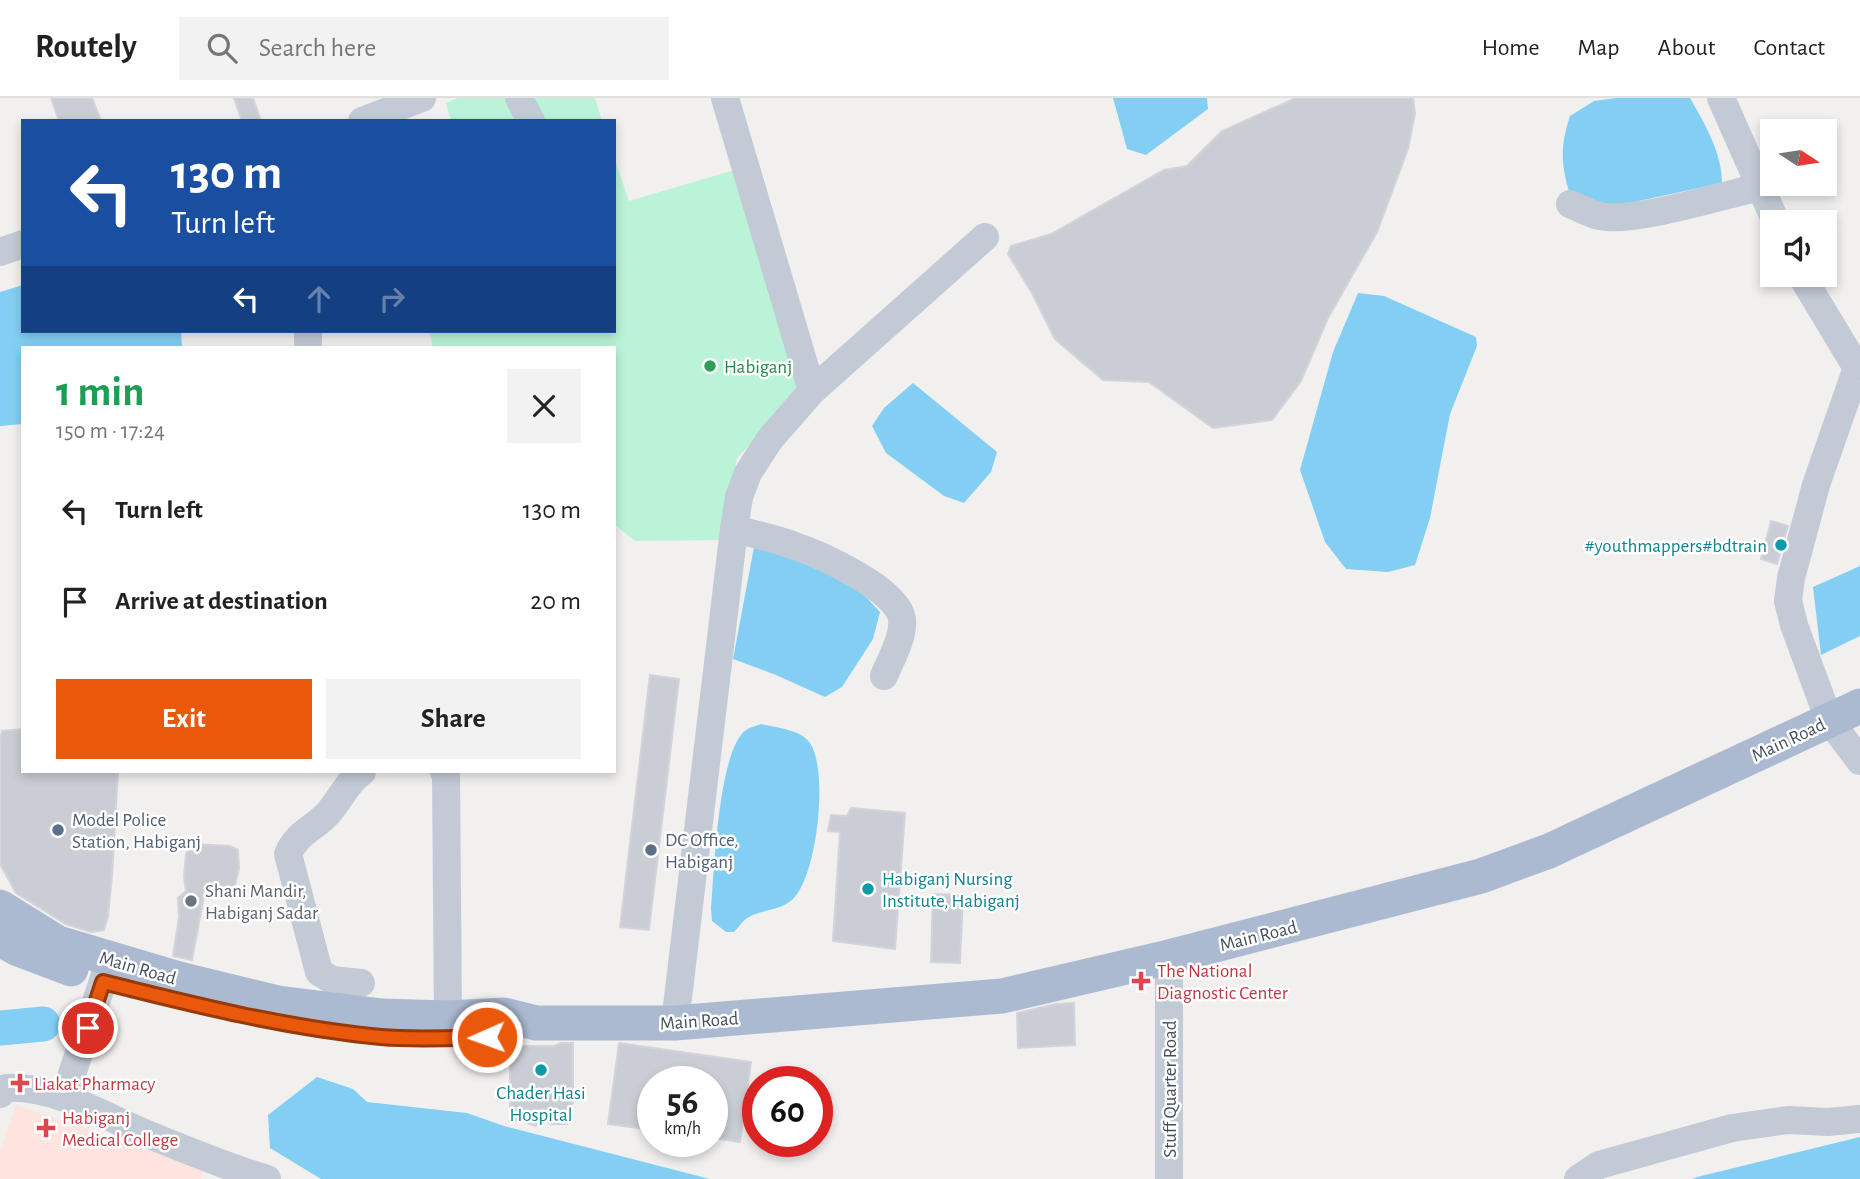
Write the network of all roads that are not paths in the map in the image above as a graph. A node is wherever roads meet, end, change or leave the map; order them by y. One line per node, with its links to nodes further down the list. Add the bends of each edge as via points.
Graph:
1 (422, 98): 5 (street)
2 (519, 98): 6 (street)
3 (725, 98): 15 (street)
4 (1721, 98): 7 (street)
5 (367, 119)
6 (530, 119)
7 (1759, 187): 8 (street, via 1614,218); 9 (street)
8 (1570, 204)
9 (1770, 210)
10 (985, 237): 15 (street)
11 (21, 245): 12 (street)
12 (0, 252)
13 (1809, 287): 14 (street)
14 (1859, 364): 19 (street, via 1816,485 1788,601)
15 (812, 391): 16 (street, via 747,473)
16 (734, 529): 17 (street, via 793,545 886,594 898,606 902,620); 30 (street)
17 (884, 676)
18 (1860, 706): 19 (main road, Main Road)
19 (1829, 720): 20 (street); 25 (main road, Main Road, via 1549,851 1481,876)
20 (1860, 761)
21 (360, 773): 27 (street, via 321,821 294,840 288,854 319,972 332,980)
22 (444, 773): 28 (street)
23 (0, 907): 26 (main road, Main Road)
24 (0, 939): 26 (main road, Main Road)
25 (1169, 957): 30 (main road, Main Road, via 1002,996); 36 (street, Stuff Quarter Road)
26 (107, 971): 28 (main road, Main Road, via 179,979 278,1003 382,1016); 29 (main road, Main Road, via 247,1016 382,1037 506,1036); 32 (street)
27 (361, 983)
28 (448, 1018): 29 (main road, Main Road, via 504,1014)
29 (536, 1023): 30 (main road, Main Road)
30 (676, 1023)
31 (2, 1090): 32 (street, via 20,1087)
32 (64, 1098): 34 (street)
33 (1860, 1119): 37 (street, via 1788,1120 1732,1128 1600,1165)
34 (215, 1171): 35 (street)
35 (267, 1179)
36 (1169, 1179)
37 (1578, 1179)

